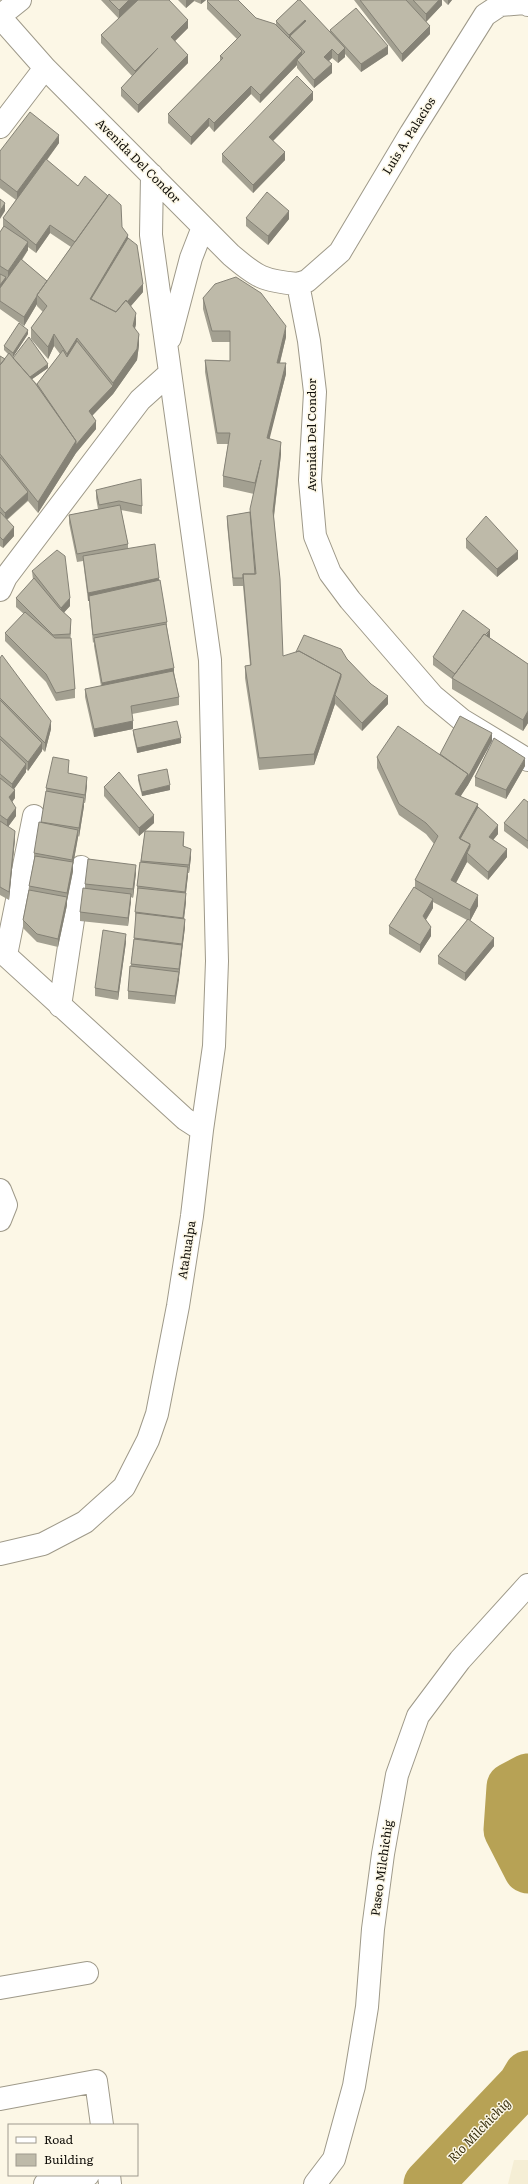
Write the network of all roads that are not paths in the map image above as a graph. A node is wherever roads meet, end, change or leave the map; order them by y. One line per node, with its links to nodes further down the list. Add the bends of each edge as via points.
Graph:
1 (20, 0): 3 (street)
2 (528, 5): 8 (street, Luis A. Palacios, via 500,5 485,15 340,252 307,281)
3 (0, 16): 4 (street, Avenida Del Condor)
4 (45, 68): 5 (street); 6 (street, Avenida Del Condor)
5 (0, 127)
6 (152, 175): 7 (street, Avenida Del Condor); 9 (street, Atahualpa, via 151,235)
7 (203, 227): 8 (street, Avenida Del Condor, via 256,275 277,282); 9 (street, via 191,258)
8 (298, 284): 12 (street, Avenida Del Condor, via 309,341 315,392 310,480 315,536 330,573 350,600 433,696 462,720)
9 (167, 349): 10 (street, Atahualpa)
10 (170, 373): 11 (street, via 140,400 6,577); 17 (street, Atahualpa, via 210,660 217,960 214,1046)
11 (0, 590)
12 (528, 760)
13 (34, 816): 15 (street)
14 (81, 868): 16 (street)
15 (3, 953): 16 (street)
16 (60, 1006): 17 (street, via 185,1119)
17 (202, 1130): 20 (street, Atahualpa, via 178,1306 157,1414 148,1440 124,1487 85,1522 43,1544)
18 (0, 1190): 19 (street, via 6,1204)
19 (0, 1220)
20 (0, 1554)
21 (528, 1585): 28 (street, Paseo Milchichig, via 460,1660 415,1723 397,1775 383,1854 373,1929 367,2008 354,2086 334,2159)
22 (87, 1973): 23 (street)
23 (0, 1988)
24 (0, 2099): 25 (street, via 96,2081)
25 (102, 2124)
26 (83, 2176): 27 (street)
27 (45, 2184)
28 (315, 2184)

